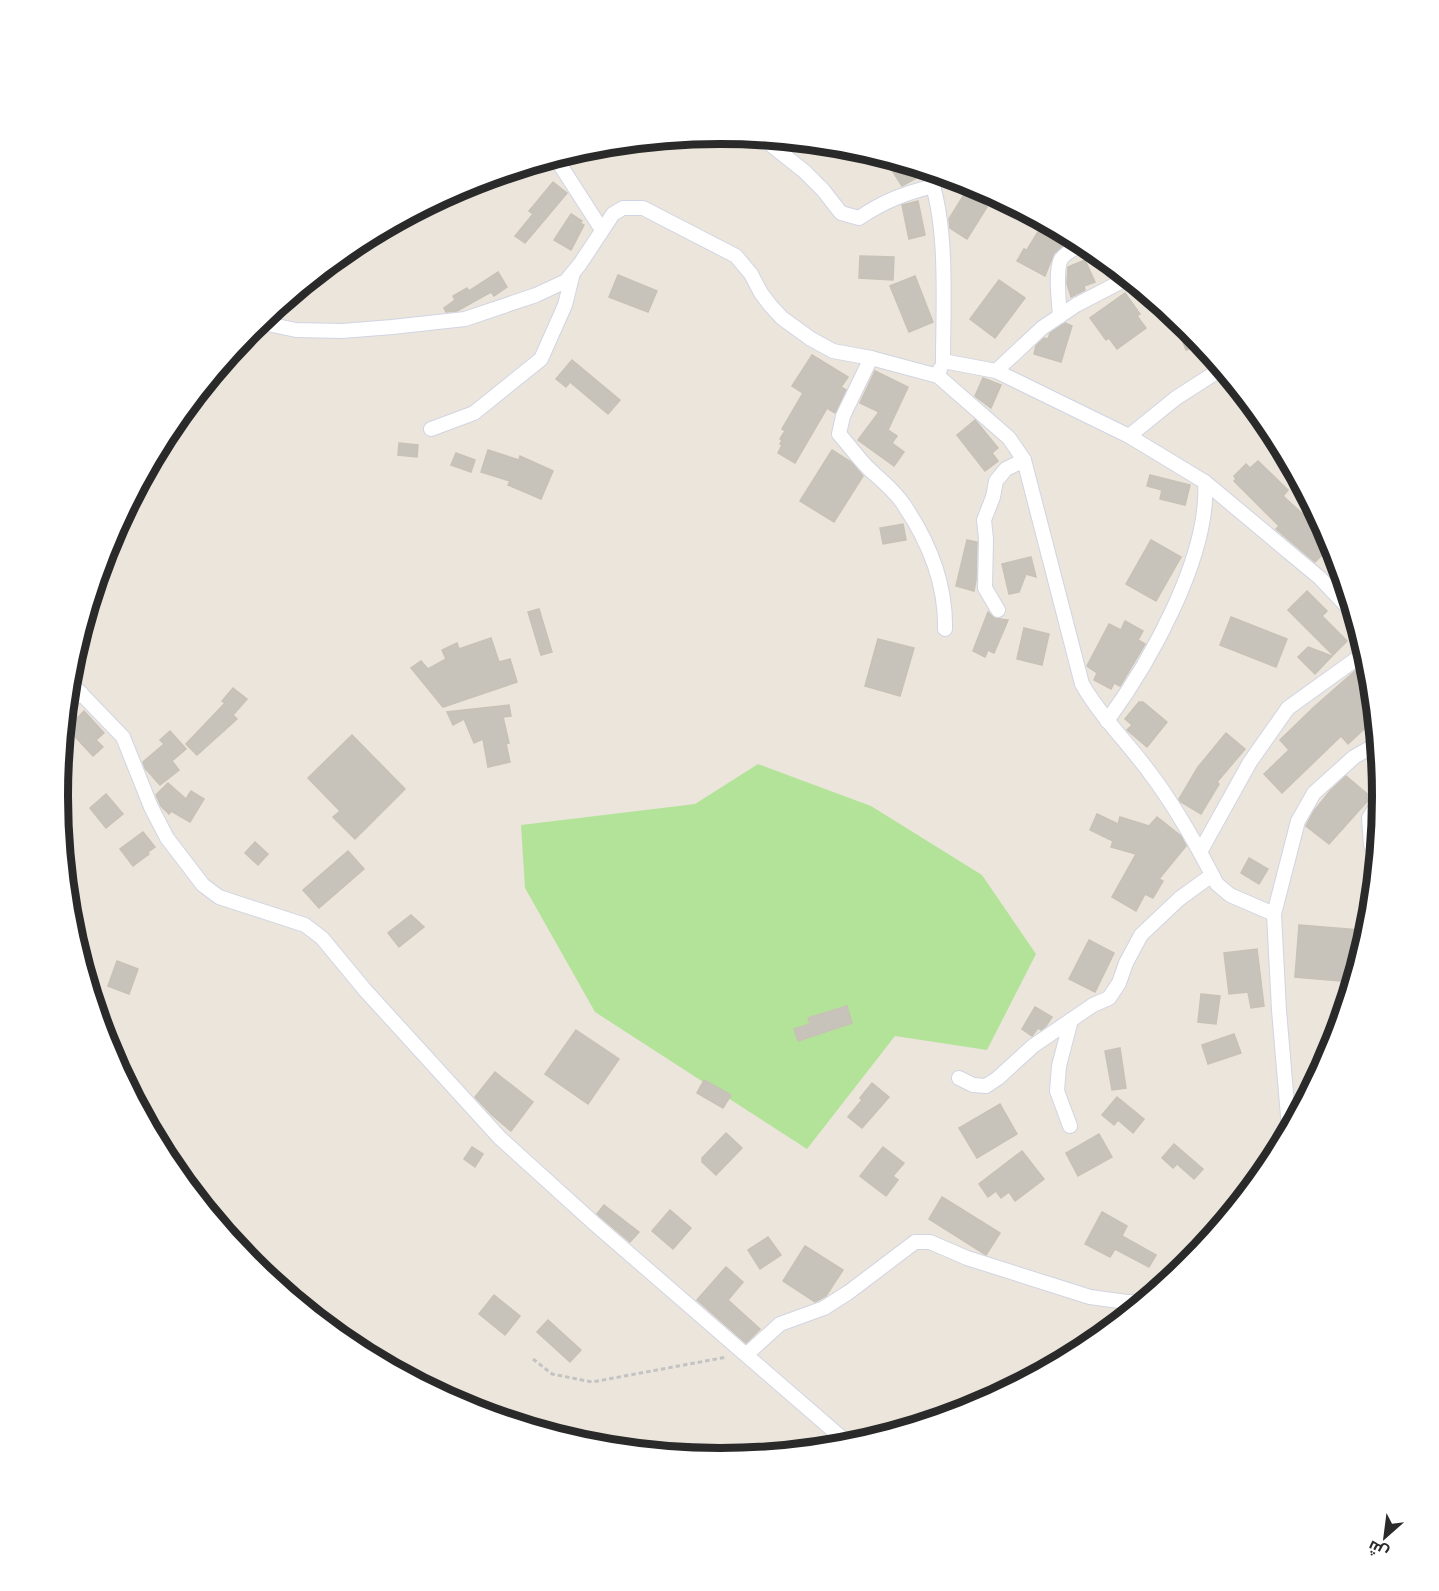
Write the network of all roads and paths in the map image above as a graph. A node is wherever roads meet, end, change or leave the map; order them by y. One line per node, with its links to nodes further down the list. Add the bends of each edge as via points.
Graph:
1 (772, 146): 4 (street, via 810,177 841,213 859,218 903,194)
2 (559, 164): 5 (street)
3 (931, 179): 4 (street)
4 (934, 186): 12 (street, via 943,260)
5 (602, 230): 7 (street); 11 (street, via 613,214 623,208 643,208 655,213 736,256 770,306 811,339 833,351)
6 (1075, 249): 9 (street, via 1061,260)
7 (574, 271): 10 (street, via 566,281 536,296 465,319 342,331 296,330); 16 (street, via 565,305 540,359 474,412)
8 (1121, 282): 9 (street)
9 (1060, 316): 13 (street)
10 (269, 324)
11 (871, 358): 15 (street); 22 (street, via 843,416 839,434 903,504 928,547 938,573)
12 (943, 361): 13 (street); 15 (street)
13 (996, 371): 17 (street)
14 (1215, 373): 17 (street)
15 (938, 376): 18 (street, via 1009,438)
16 (431, 429)
17 (1129, 436): 19 (street)
18 (1024, 460): 21 (street, via 1006,469 996,481 984,520 986,588); 27 (street, via 1082,684)
19 (1206, 482): 20 (street); 27 (street, via 1193,561 1180,593 1130,689)
20 (1341, 601)
21 (998, 610)
22 (945, 629)
23 (1357, 659): 31 (street, via 1288,708 1250,762)
24 (77, 689): 25 (street)
25 (81, 693): 26 (street); 39 (street, via 123,737 167,838 203,885 219,897 304,925 322,938 500,1138)
26 (75, 698)
27 (1107, 721): 31 (street, via 1176,808)
28 (1370, 748): 33 (street, via 1314,793 1298,821)
29 (1371, 815): 30 (street)
30 (1370, 834)
31 (1200, 852): 32 (street)
32 (1212, 875): 33 (street, via 1230,895); 34 (street, via 1179,899 1142,935 1109,998)
33 (1274, 914): 36 (street)
34 (1071, 1020): 35 (street, via 986,1086); 37 (street, via 1057,1091)
35 (959, 1078)
36 (1288, 1115)
37 (1070, 1126)
38 (1129, 1302): 39 (street, via 1090,1297 967,1258 930,1242 915,1242 824,1308 780,1324)
39 (747, 1354): 40 (path, via 592,1382 552,1374); 41 (street)
40 (533, 1359)
41 (839, 1436)

